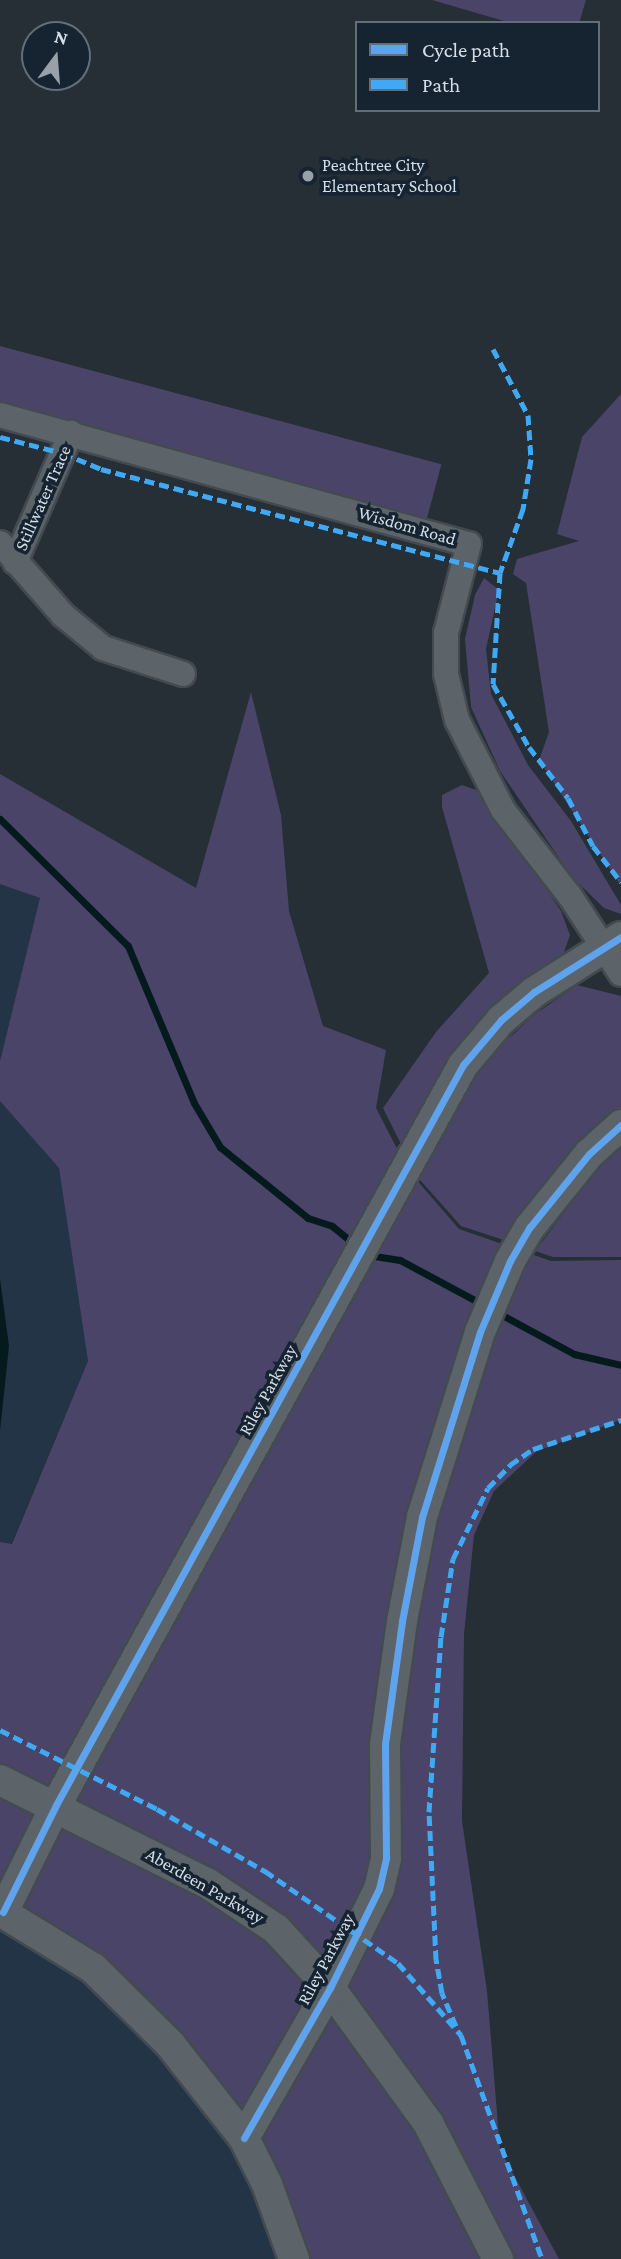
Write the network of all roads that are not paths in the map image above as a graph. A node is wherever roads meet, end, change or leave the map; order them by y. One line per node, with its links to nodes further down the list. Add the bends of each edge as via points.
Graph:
1 (0, 415): 2 (street, Wisdom Road)
2 (71, 433): 3 (street, Stillwater Trace); 5 (street, Wisdom Road, via 469,544 446,633 446,674 457,720 503,810)
3 (7, 553): 4 (street, Stillwater Trace, via 63,615 103,648)
4 (183, 674)
5 (612, 943): 6 (street, Wisdom Road); 9 (street, Riley Parkway, via 534,992 501,1020 463,1066)
6 (621, 974)
7 (621, 1125): 11 (street, Riley Parkway, via 589,1154 530,1227 480,1332 422,1517 402,1620 385,1744 386,1858 379,1889)
8 (0, 1780): 9 (street, Aberdeen Parkway)
9 (56, 1805): 10 (street, Riley Parkway); 11 (street, Aberdeen Parkway, via 207,1883 276,1928)
10 (1, 1911): 12 (street, via 93,1968 170,2044)
11 (330, 1988): 12 (street, Riley Parkway); 14 (street, Aberdeen Parkway, via 428,2123)
12 (244, 2138): 13 (street, via 267,2184)
13 (294, 2259)
14 (498, 2259)

